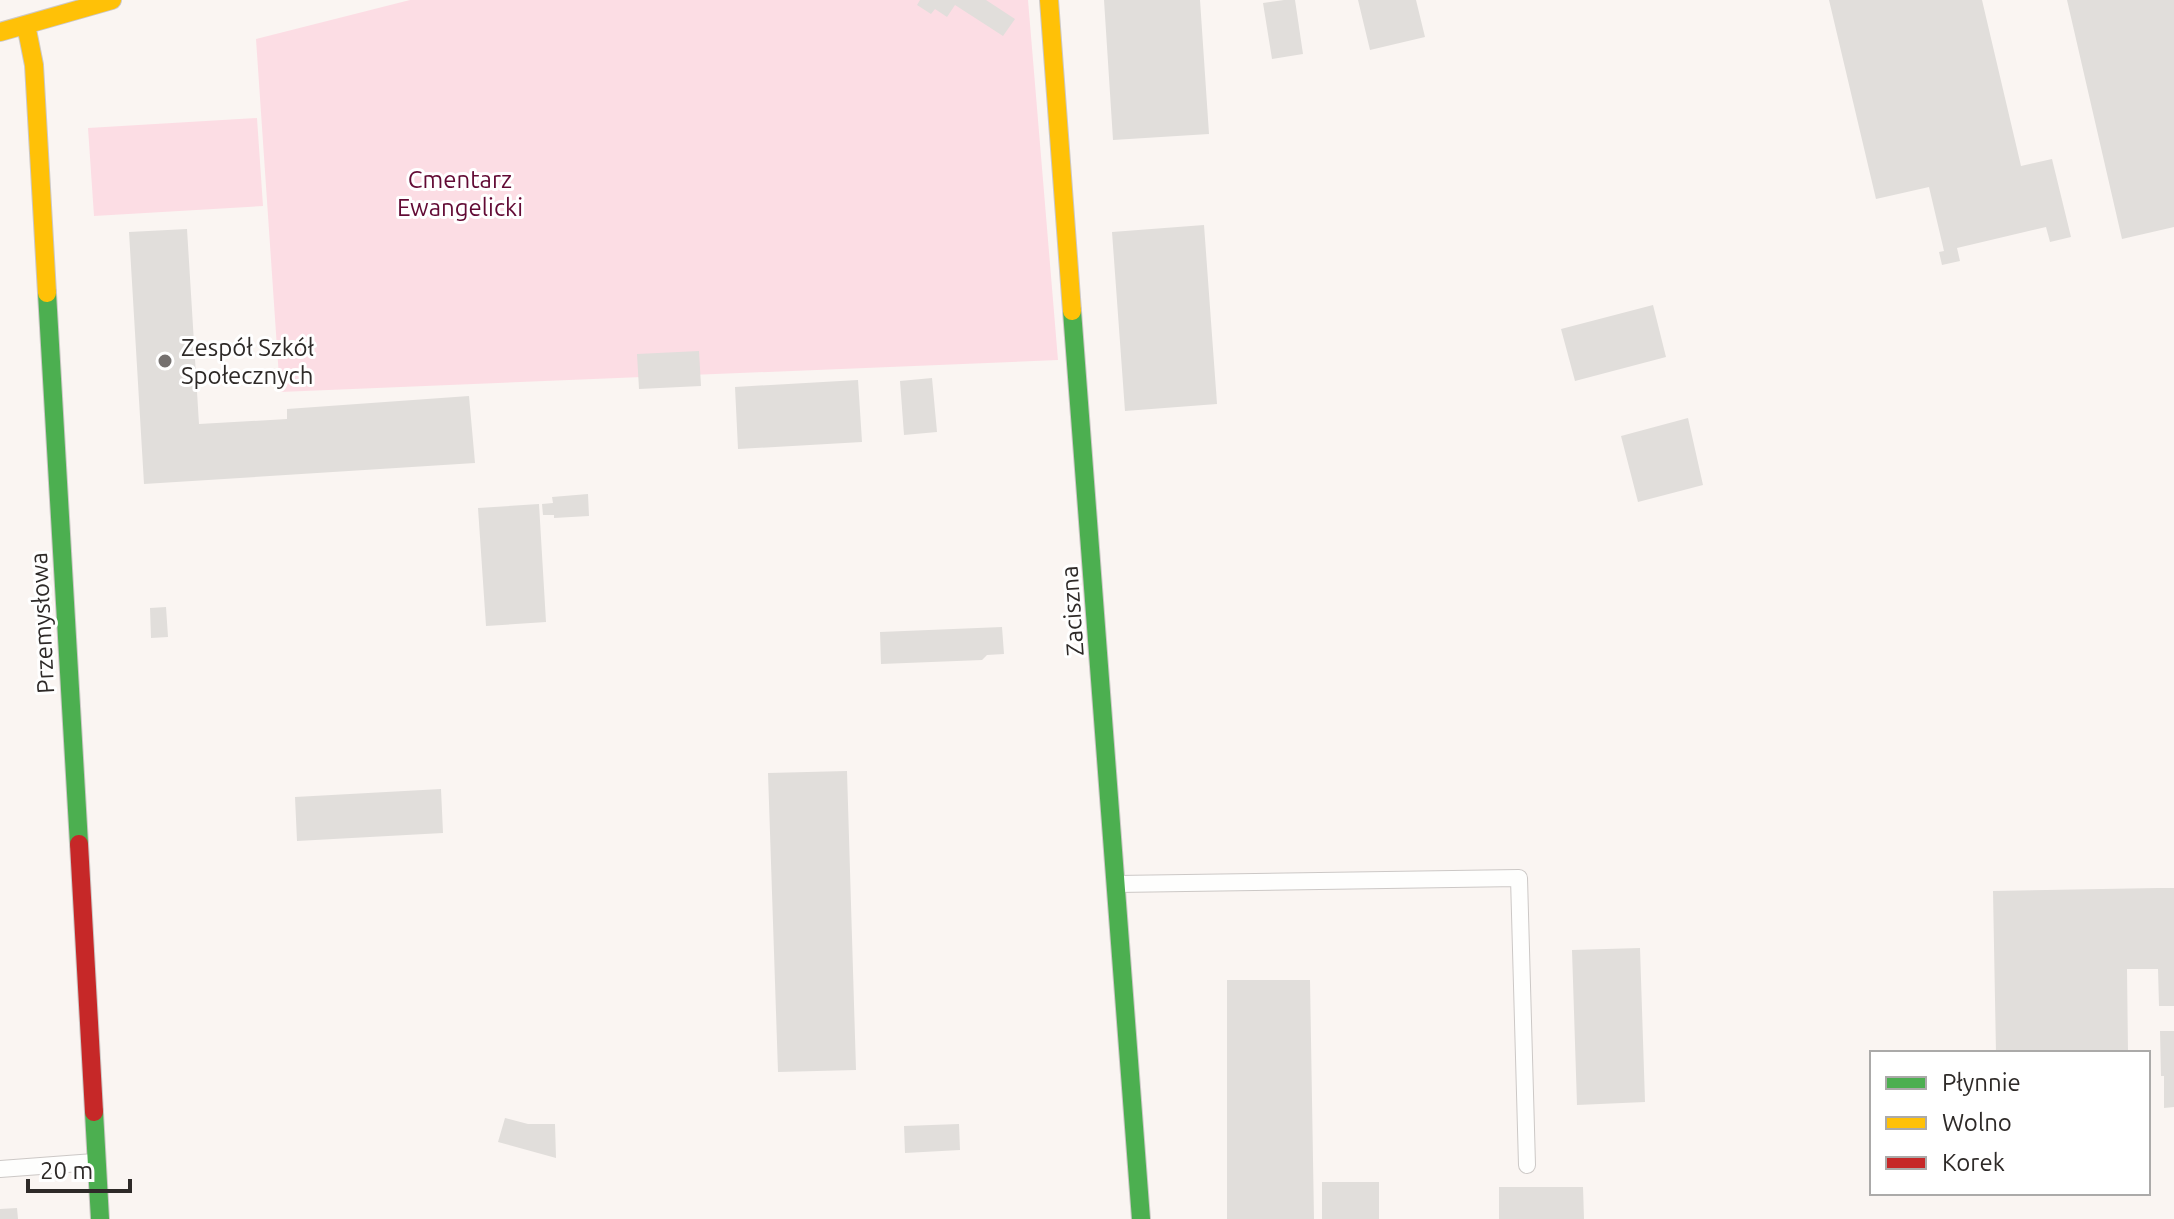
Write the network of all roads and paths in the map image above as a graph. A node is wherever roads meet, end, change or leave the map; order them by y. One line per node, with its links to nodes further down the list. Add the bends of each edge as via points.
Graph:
1 (112, 0): 3 (street)
2 (1049, 0): 5 (street, Zaciszna)
3 (26, 25): 4 (street); 6 (street, Przemysłowa, via 34,65)
4 (0, 32)
5 (1117, 884): 7 (lane, via 1519,878); 10 (street, Zaciszna)
6 (97, 1162): 8 (lane); 9 (street, Przemysłowa)
7 (1527, 1165)
8 (0, 1169)
9 (100, 1219)
10 (1141, 1219)

